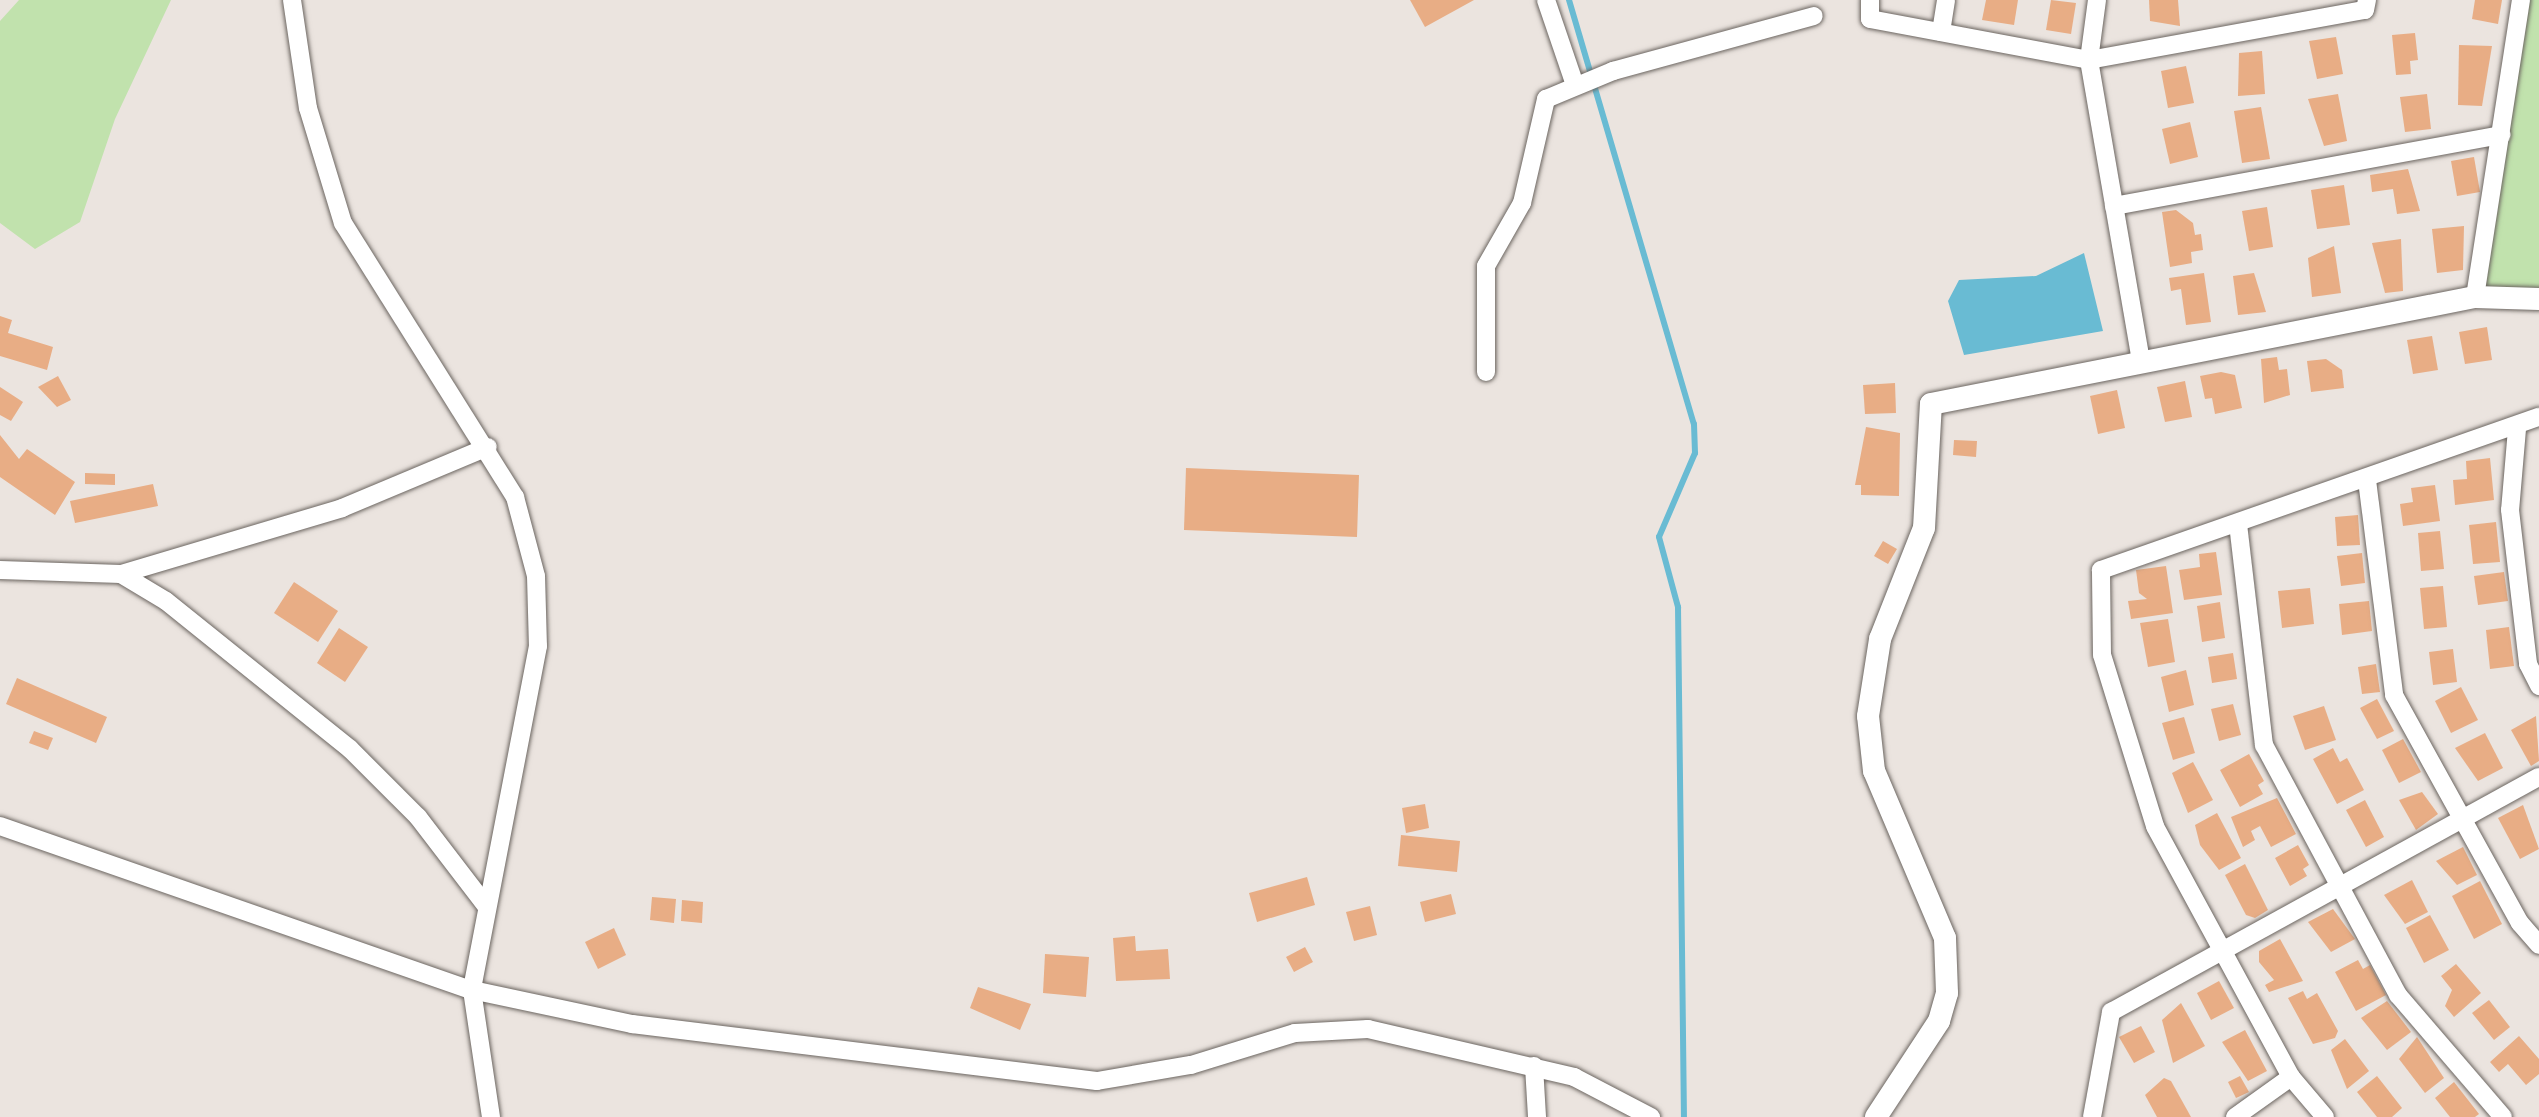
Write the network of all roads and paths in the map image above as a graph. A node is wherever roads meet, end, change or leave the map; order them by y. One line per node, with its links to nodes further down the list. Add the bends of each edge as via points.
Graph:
1 (292, 0): 20 (street, via 308,108 343,224)
2 (1546, 0): 11 (street)
3 (1870, 0): 9 (street, via 1870,19)
4 (1946, 0): 9 (street)
5 (2097, 0): 10 (street)
6 (2367, 0): 10 (street, via 2365,10)
7 (2521, 0): 12 (street)
8 (1814, 16): 11 (street)
9 (1941, 32): 10 (street)
10 (2089, 60): 13 (street)
11 (1575, 84): 17 (street, via 1558,90 1539,111 1522,202 1486,266)
12 (2502, 134): 13 (street); 14 (street)
13 (2114, 206): 16 (street)
14 (2475, 297): 15 (street); 16 (street)
15 (2539, 298)
16 (2142, 360): 39 (street, via 1931,404 1924,528 1880,639 1868,716 1874,771 1944,938 1947,993 1938,1020)
17 (1486, 372)
18 (2539, 417): 19 (street)
19 (2517, 429): 21 (street); 25 (street, via 2510,510 2528,664)
20 (488, 447): 24 (street, via 342,508); 30 (street, via 530,544 538,646)
21 (2367, 480): 22 (street); 27 (street, via 2394,695)
22 (2238, 524): 29 (street, via 2264,744); 32 (street, via 2101,570 2102,654 2150,807)
23 (0, 570): 24 (street)
24 (121, 574): 30 (street, via 166,601 350,750 418,817)
25 (2539, 686)
26 (2539, 778): 27 (street)
27 (2462, 819): 29 (street); 31 (street)
28 (0, 826): 33 (street)
29 (2341, 887): 32 (street); 43 (street, via 2398,995)
30 (486, 908): 33 (street)
31 (2539, 945)
32 (2222, 952): 35 (street); 40 (street, via 2110,1012)
33 (472, 990): 34 (street, via 632,1024 1097,1081 1192,1065 1328,1026); 36 (street)
34 (1534, 1066): 37 (street); 38 (street, via 1574,1077)
35 (2291, 1077): 41 (street); 42 (street)
36 (490, 1117)
37 (1537, 1117)
38 (1651, 1117)
39 (1876, 1117)
40 (2092, 1117)
41 (2235, 1117)
42 (2325, 1117)
43 (2503, 1117)

